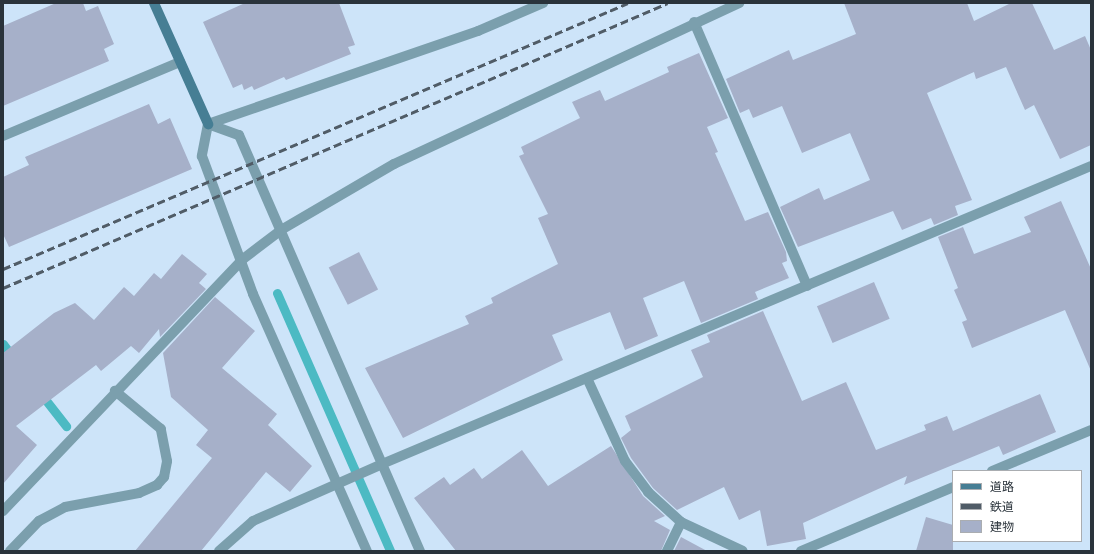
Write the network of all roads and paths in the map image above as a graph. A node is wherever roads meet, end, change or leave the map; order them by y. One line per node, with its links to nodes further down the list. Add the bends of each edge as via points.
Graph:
1 (154, 3): 5 (street)
2 (543, 3): 6 (street, via 478,31)
3 (739, 3): 4 (street)
4 (694, 22): 9 (street, via 394,164); 11 (street)
5 (180, 62): 6 (street); 7 (street)
6 (208, 124): 9 (street, via 238,135); 10 (street, via 202,156)
7 (3, 136)
8 (1091, 166): 11 (street)
9 (281, 230): 10 (street); 15 (street)
10 (243, 259): 13 (street); 17 (street, via 253,294)
11 (807, 286): 12 (street)
12 (586, 378): 15 (street); 20 (street, via 625,461 648,492)
13 (115, 391): 19 (street, via 74,440); 21 (street, via 161,429 167,461 164,477 157,486 139,493 65,507 39,521)
14 (1091, 430): 16 (street)
15 (382, 464): 17 (street); 24 (street)
16 (994, 470)
17 (335, 485): 22 (street, via 253,521); 23 (street)
18 (952, 487): 27 (street)
19 (3, 511)
20 (681, 522): 25 (street); 26 (street)
21 (10, 551)
22 (219, 551)
23 (366, 551)
24 (420, 551)
25 (666, 551)
26 (743, 551)
27 (801, 551)

